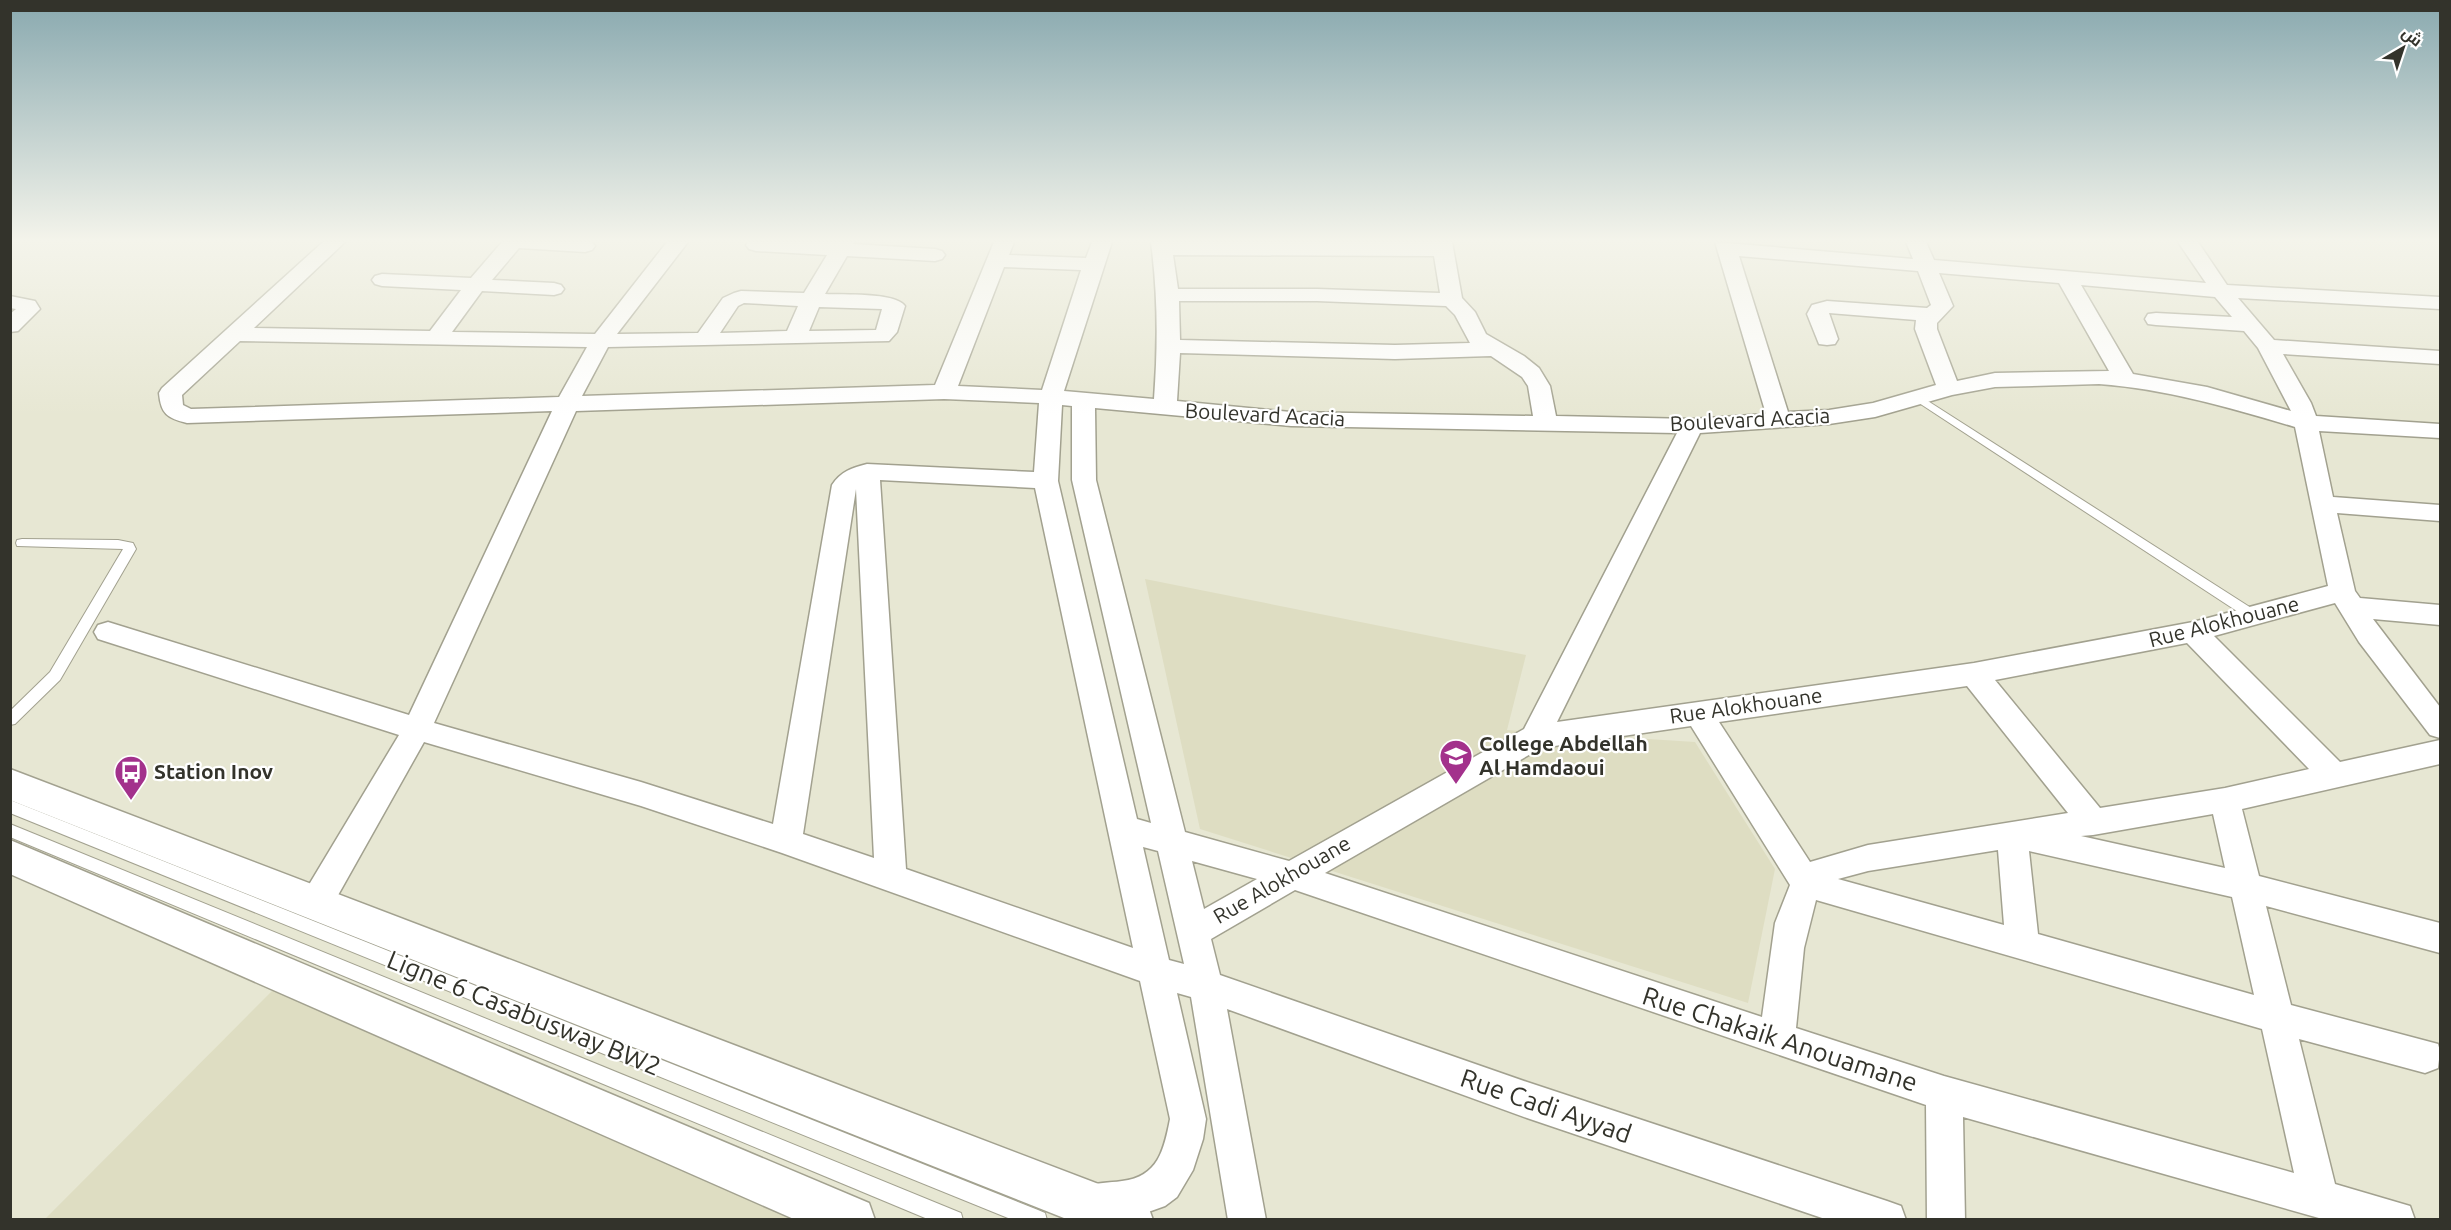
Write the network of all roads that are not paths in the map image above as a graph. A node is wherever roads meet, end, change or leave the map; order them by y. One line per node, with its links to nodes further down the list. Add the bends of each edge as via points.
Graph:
1 (271, 299): 23 (street)
2 (465, 299): 24 (street)
3 (633, 299): 28 (street)
4 (735, 299): 27 (street)
5 (797, 299): 15 (street)
6 (981, 299): 35 (street)
7 (1082, 299): 36 (street)
8 (1168, 299): 29 (street)
9 (1436, 299): 16 (street)
10 (1742, 299): 41 (street)
11 (1939, 299): 19 (street, via 1942,306)
12 (2079, 299): 33 (street)
13 (2228, 299): 22 (street)
14 (2374, 299): 18 (street)
15 (811, 300): 25 (street); 25 (street, via 894,306 881,336)
16 (1452, 300): 31 (street, via 1464,312 1477,338)
17 (10, 302): 21 (street, via 21,302 29,309)
18 (2440, 303)
19 (1931, 315): 26 (street, via 1827,307 1818,314); 34 (street, via 1926,329)
20 (2156, 319): 22 (street)
21 (10, 326)
22 (2252, 326): 30 (street)
23 (233, 334): 24 (street); 39 (street, Boulevard Acacia, via 170,393 172,408 187,416)
24 (437, 337): 28 (street)
25 (795, 338): 27 (street)
26 (1827, 339)
27 (704, 340): 28 (street)
28 (601, 341): 39 (street)
29 (1169, 346): 31 (street, via 1395,352); 40 (street)
30 (2268, 346): 32 (street); 43 (street, via 2300,403)
31 (1494, 350): 42 (street, via 1531,373 1539,386)
32 (2440, 357)
33 (2125, 379): 34 (street, Boulevard Acacia, via 2063,376 1995,380); 43 (street, Boulevard Acacia, via 2207,394)
34 (1949, 389): 37 (street, Boulevard Acacia)
35 (944, 392): 36 (street, Boulevard Acacia); 39 (street, Boulevard Acacia)
36 (1051, 397): 38 (street, Boulevard Acacia); 47 (street)
37 (1920, 399): 41 (street, Boulevard Acacia, via 1829,417); 53 (lane)
38 (1083, 401): 40 (street, Boulevard Acacia); 72 (street, via 1084,480)
39 (568, 402): 60 (street)
40 (1165, 408): 42 (street, Boulevard Acacia, via 1290,419)
41 (1779, 420): 44 (street, Boulevard Acacia)
42 (1546, 423): 44 (street, Boulevard Acacia)
43 (2306, 423): 45 (street, Boulevard Acacia); 48 (street)
44 (1692, 426): 61 (street)
45 (2440, 431)
46 (867, 472): 47 (street); 71 (street, via 844,484); 75 (street)
47 (1046, 480): 68 (street)
48 (2322, 504): 49 (street); 51 (street)
49 (2440, 513)
50 (22, 543): 58 (lane, via 123,544 130,549 55,676)
51 (2347, 600): 52 (street); 53 (street, Rue Alokhouane); 59 (street)
52 (2440, 615)
53 (2254, 616): 55 (street, Rue Alokhouane)
54 (108, 632): 60 (street, Rue Cadi Ayyad)
55 (2193, 632): 56 (street, Rue Alokhouane); 63 (street)
56 (1974, 674): 57 (street, Rue Alokhouane); 67 (street)
57 (1698, 713): 61 (street, Rue Alokhouane); 76 (street)
58 (10, 720)
59 (2440, 727)
60 (417, 729): 71 (street, Rue Cadi Ayyad); 78 (street)
61 (1535, 737): 74 (street, Rue Alokhouane)
62 (2440, 752): 63 (street)
63 (2332, 774): 65 (street)
64 (10, 784): 78 (main road)
65 (2225, 800): 67 (street); 77 (street)
66 (10, 806): 92 (lane, Ligne 6 Casabusway BW2)
67 (2093, 822): 70 (street)
68 (1122, 828): 72 (street, Rue Chakaik Anouamane); 82 (street)
69 (10, 830): 91 (lane, Ligne 6 Casabusway BW2)
70 (2012, 834): 76 (street, via 1868,858 1819,872); 77 (street); 81 (street)
71 (786, 841): 75 (street, Rue Cadi Ayyad)
72 (1170, 842): 74 (street, Rue Chakaik Anouamane); 79 (street)
73 (10, 856): 90 (main road)
74 (1290, 875): 79 (street, Rue Alokhouane); 85 (street, Rue Chakaik Anouamane)
75 (891, 878): 82 (street, Rue Cadi Ayyad)
76 (1807, 884): 81 (street); 85 (street, via 1790,927)
77 (2247, 887): 80 (street); 84 (street)
78 (316, 903): 89 (main road)
79 (1192, 932): 83 (street)
80 (2440, 938)
81 (2022, 945): 84 (street)
82 (1156, 971): 83 (street, Rue Cadi Ayyad); 89 (street, via 1188,1119 1185,1145 1175,1170 1151,1192 1124,1202)
83 (1206, 986): 94 (street); 95 (street, Rue Cadi Ayyad, via 1527,1100)
84 (2276, 1017): 86 (street); 88 (street)
85 (1778, 1038): 87 (street, Rue Chakaik Anouamane)
86 (2425, 1056)
87 (1944, 1094): 88 (street, Rue Chakaik Anouamane); 96 (street)
88 (2319, 1198): 97 (street, Rue Chakaik Anouamane)
89 (1082, 1200): 93 (main road)
90 (841, 1217)
91 (954, 1220)
92 (1038, 1220)
93 (1130, 1220)
94 (1247, 1220)
95 (1887, 1220)
96 (1946, 1220)
97 (2396, 1220)

